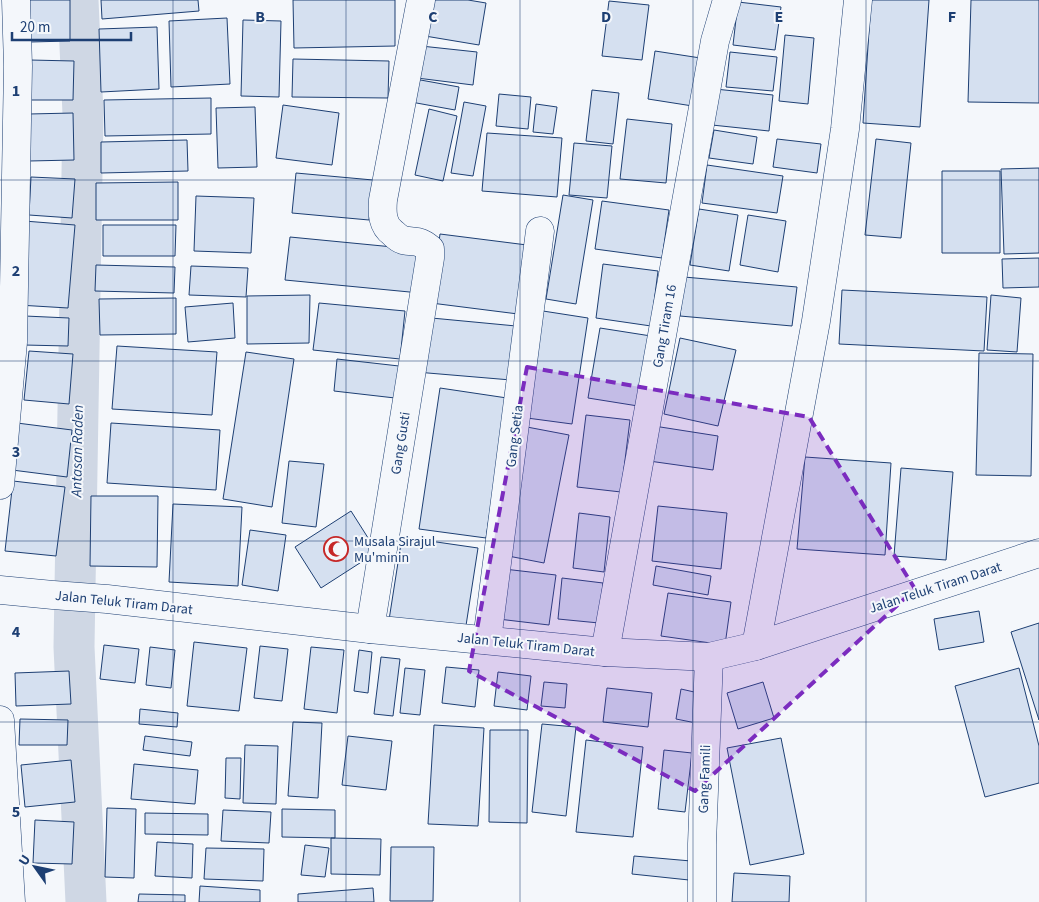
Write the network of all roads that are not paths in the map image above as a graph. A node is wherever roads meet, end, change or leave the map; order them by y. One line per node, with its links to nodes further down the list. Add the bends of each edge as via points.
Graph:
1 (16, 0): 6 (street, via 18,66 13,342)
2 (421, 0): 9 (street, Gang Gusti, via 382,214 390,232 402,240 426,246 430,249 430,258)
3 (727, 0): 12 (street, Gang Tiram 16, via 715,41)
4 (858, 0): 11 (street, via 845,129 816,321)
5 (540, 231): 10 (street, Gang Setia)
6 (0, 485)
7 (1039, 554): 11 (street, Jalan Teluk Tiram Darat)
8 (0, 590): 9 (street, Jalan Teluk Tiram Darat)
9 (370, 629): 10 (street, Jalan Teluk Tiram Darat)
10 (487, 640): 12 (street, Jalan Teluk Tiram Darat)
11 (756, 646): 13 (street, Jalan Teluk Tiram Darat)
12 (605, 652): 13 (street, Jalan Teluk Tiram Darat)
13 (708, 657): 16 (street, Gang Famili)
14 (0, 720): 15 (street)
15 (11, 902)
16 (702, 902)

